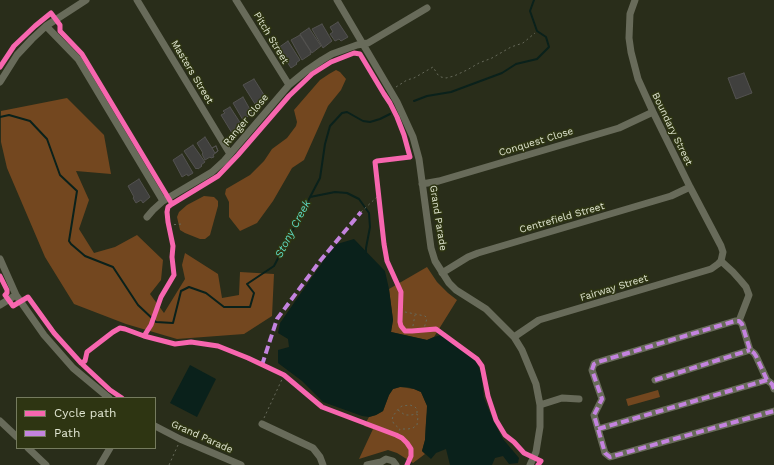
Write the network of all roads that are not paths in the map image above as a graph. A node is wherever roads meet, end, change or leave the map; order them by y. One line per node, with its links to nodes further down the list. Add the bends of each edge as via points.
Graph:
1 (86, 0): 7 (street)
2 (137, 0): 12 (street, Masters Street)
3 (236, 0): 10 (street, Pitch Street)
4 (337, 0): 8 (street, Grand Parade)
5 (635, 0): 11 (street, Boundary Street, via 630,14 631,52 638,79)
6 (427, 8): 8 (street, Ranger Close)
7 (46, 26): 9 (street, via 17,55); 15 (street, via 78,59)
8 (363, 44): 10 (street, Ranger Close, via 327,57); 13 (street, Grand Parade, via 397,102 413,137)
9 (0, 82)
10 (289, 85): 12 (street, Ranger Close)
11 (653, 112): 13 (street, Conquest Close, via 619,128); 14 (street, Boundary Street)
12 (230, 154): 15 (street, Ranger Close, via 212,172)
13 (422, 184): 19 (street, Grand Parade, via 431,248)
14 (690, 187): 18 (street, Boundary Street, via 722,246); 19 (street, Centrefield Street, via 656,201 468,257)
15 (163, 201): 16 (street, Ranger Close)
16 (147, 217)
17 (0, 259): 20 (street)
18 (721, 261): 22 (street, via 737,276 749,295); 23 (street, Fairway Street, via 711,269 539,320)
19 (442, 273): 23 (street, Grand Parade, via 456,290 486,309)
20 (16, 295): 21 (street); 28 (street, via 68,362)
21 (0, 305)
22 (739, 321): 24 (street); 35 (street, via 594,364 592,370 602,399 594,415)
23 (514, 337): 30 (street, Grand Parade, via 532,373)
24 (750, 350): 25 (street); 26 (street, via 754,352)
25 (655, 380)
26 (767, 380): 27 (street); 35 (street)
27 (774, 389)
28 (108, 397)
29 (579, 399): 30 (street, via 562,398)
30 (540, 405): 46 (street, Grand Parade, via 538,441)
31 (774, 411): 35 (street, via 610,457 604,453)
32 (0, 421): 36 (street)
33 (262, 424): 44 (street, via 313,448)
34 (156, 427): 43 (street, Grand Parade)
35 (598, 429)
36 (16, 436)
37 (29, 449): 41 (street)
38 (109, 449): 42 (street)
39 (380, 464): 40 (street, via 386,459); 45 (street)
40 (397, 464)
41 (46, 465)
42 (100, 465)
43 (241, 465)
44 (322, 465)
45 (367, 465)
46 (530, 465)

